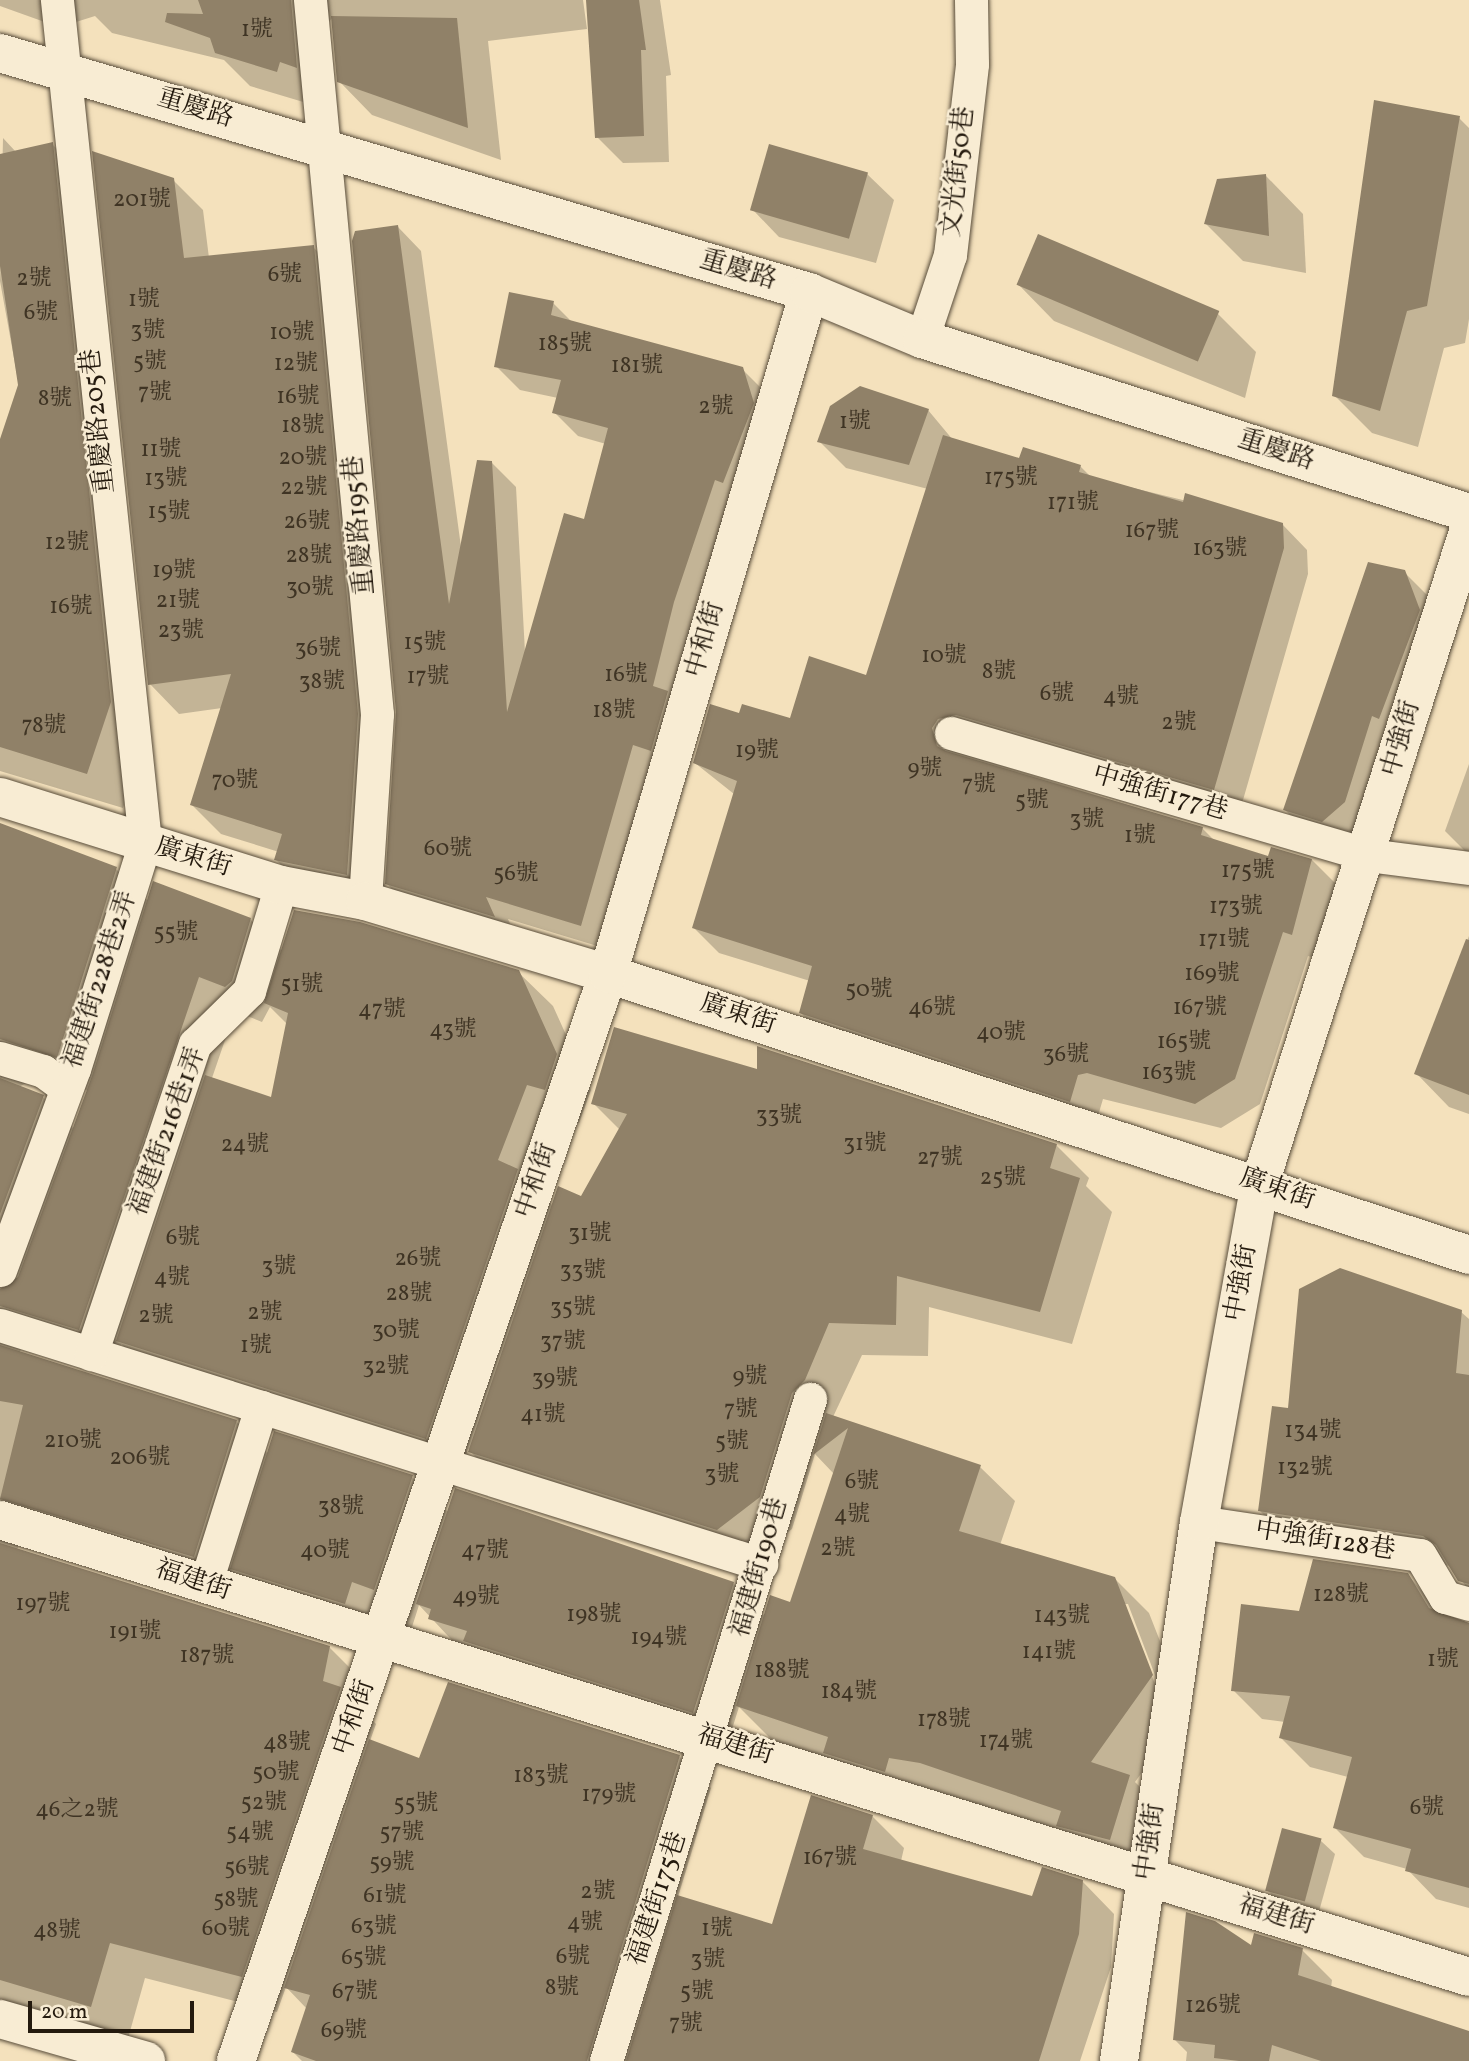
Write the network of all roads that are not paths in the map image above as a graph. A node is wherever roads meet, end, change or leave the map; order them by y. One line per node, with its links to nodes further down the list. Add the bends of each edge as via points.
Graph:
1 (57, 0): 5 (lane, 重慶路205巷)
2 (310, 0): 6 (lane, 重慶路195巷)
3 (971, 0): 8 (lane, 文光街50巷, via 972,64 950,255)
4 (0, 52): 5 (street, 重慶路)
5 (61, 68): 6 (street, 重慶路); 13 (lane, 重慶路205巷)
6 (325, 148): 7 (street, 重慶路); 17 (lane, 重慶路195巷, via 377,714)
7 (809, 292): 8 (street, 重慶路); 18 (street, 中和街)
8 (922, 339): 9 (street, 重慶路)
9 (1469, 513)
10 (1469, 529): 14 (street, 中強街)
11 (951, 733): 14 (lane, 中強街177巷)
12 (0, 797): 13 (street, 廣東街)
13 (145, 842): 16 (street, 廣東街); 20 (lane, 福建街228巷2弄)
14 (1368, 855): 15 (lane, 中強街177巷); 21 (street, 中強街)
15 (1469, 868)
16 (281, 885): 17 (street, 廣東街); 25 (lane, 福建街216巷1弄, via 248,991 195,1044)
17 (365, 901): 18 (street, 廣東街)
18 (608, 974): 21 (street, 廣東街); 28 (street, 中和街)
19 (0, 1058): 20 (lane, 福建街228巷2弄, via 43,1071)
20 (65, 1087): 23 (lane)
21 (1260, 1183): 22 (street, 廣東街); 30 (street, 中強街)
22 (1469, 1255)
23 (0, 1270)
24 (0, 1325): 25 (lane)
25 (91, 1353): 27 (lane)
26 (810, 1399): 31 (lane, 福建街190巷)
27 (261, 1407): 28 (lane); 32 (lane)
28 (441, 1463): 31 (lane); 34 (street, 中和街)
29 (0, 1520): 32 (street, 福建街)
30 (1199, 1521): 33 (lane, 中強街128巷, via 1420,1555 1445,1597); 36 (street, 中強街)
31 (761, 1564): 35 (lane, 福建街190巷)
32 (205, 1585): 34 (street, 福建街)
33 (1469, 1604)
34 (382, 1641): 35 (street, 福建街); 40 (street, 中和街)
35 (710, 1737): 36 (street, 福建街); 41 (lane, 福建街175巷)
36 (1146, 1875): 37 (street, 福建街); 42 (street, 中強街)
37 (1469, 1977)
38 (0, 2019): 39 (street)
39 (146, 2061)
40 (236, 2061)
41 (607, 2061)
42 (1119, 2061)

